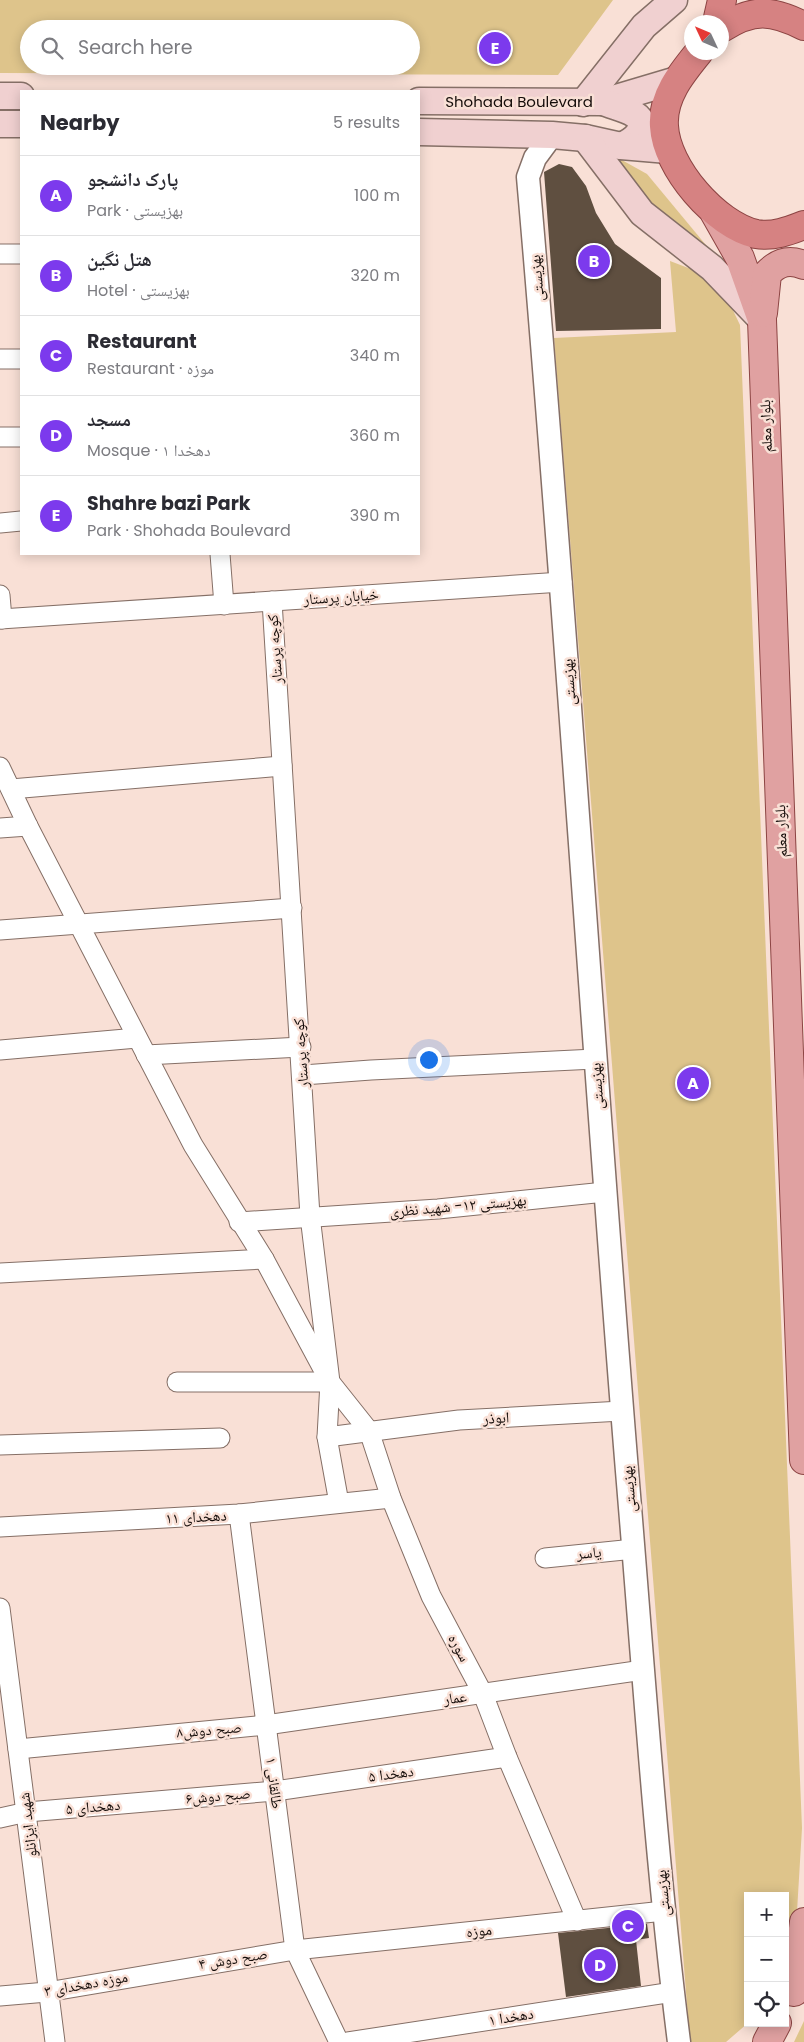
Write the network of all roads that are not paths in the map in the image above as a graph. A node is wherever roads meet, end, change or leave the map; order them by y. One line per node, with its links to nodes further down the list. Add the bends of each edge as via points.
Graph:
1 (674, 0): 11 (main road, via 644,26)
2 (722, 0): 3 (highway)
3 (719, 15)
4 (799, 19): 5 (highway, via 780,14 757,14)
5 (729, 23)
6 (693, 60): 7 (highway)
7 (677, 80): 11 (main road, Shohada Boulevard); 18 (highway, via 667,102 664,126)
8 (0, 96): 9 (main road)
9 (20, 96)
10 (420, 101): 11 (main road, Shohada Boulevard)
11 (593, 103): 17 (main road, via 634,114 641,121 641,130 634,140)
12 (0, 124): 13 (main road)
13 (20, 124)
14 (420, 132): 15 (main road, Shohada Boulevard)
15 (552, 135): 16 (main road, Shohada Boulevard); 32 (street, بهزیستی, via 535,158 528,177)
16 (585, 138): 17 (main road, Shohada Boulevard); 24 (main road, via 642,213 712,268)
17 (621, 146): 18 (main road, Shohada Boulevard)
18 (668, 150): 19 (highway, via 679,171)
19 (714, 212): 20 (highway, via 733,226 757,234 783,233); 24 (main road, بلوار معلم, via 740,258)
20 (804, 225)
21 (0, 254): 22 (street)
22 (20, 254)
23 (804, 265): 24 (main road, via 780,263 767,274)
24 (762, 320): 63 (main road, بلوار معلم)
25 (0, 358): 26 (street)
26 (20, 359)
27 (0, 437): 28 (street)
28 (20, 437)
29 (20, 521): 30 (street)
30 (0, 523)
31 (220, 555): 35 (street)
32 (562, 582): 34 (street, خیابان پرستار); 49 (street, بهزیستی)
33 (0, 594): 36 (street)
34 (272, 602): 35 (street, خیابان پرستار); 37 (street, کوچه پرستار)
35 (224, 605): 36 (street, خیابان پرستار)
36 (1, 619)
37 (282, 766): 39 (street); 42 (street, کوچه پرستار)
38 (0, 767): 39 (street, سوره)
39 (11, 789): 40 (street, سوره)
40 (28, 826): 41 (street); 43 (street, سوره)
41 (0, 828)
42 (292, 908): 43 (street); 46 (street, کوچه پرستار)
43 (79, 925): 44 (street); 45 (street, سوره)
44 (0, 930)
45 (137, 1038): 47 (street); 48 (street, سوره)
46 (301, 1047): 48 (street); 50 (street, کوچه پرستار)
47 (0, 1050)
48 (146, 1055): 53 (street, سوره, via 193,1145)
49 (596, 1059): 50 (street); 51 (street, بهزیستی)
50 (303, 1075): 52 (street, کوچه پرستار)
51 (605, 1192): 52 (street, بهزیستی ۱۲- شهید نظری, via 438,1209); 58 (street, بهزیستی)
52 (310, 1216): 53 (street, بهزیستی ۱۲- شهید نظری); 57 (street, کوچه پرستار)
53 (239, 1222): 54 (street, سوره)
54 (264, 1259): 55 (street); 57 (street, سوره)
55 (0, 1273)
56 (177, 1382): 57 (street)
57 (330, 1382): 59 (street, سوره); 60 (street, کوچه پرستار)
58 (622, 1411): 59 (street, ابوذر, via 459,1420); 68 (street, بهزیستی)
59 (369, 1431): 60 (street, ابوذر); 64 (street, سوره)
60 (327, 1437): 65 (street, کوچه پرستار)
61 (220, 1438): 62 (street)
62 (0, 1445)
63 (804, 1460)
64 (391, 1498): 65 (street, دهخدای ۱۱); 72 (street, سوره, via 431,1596)
65 (339, 1503): 66 (street, دهخدای ۱۱)
66 (239, 1514): 67 (street, دهخدای ۱۱); 73 (street, طالقانی ۱)
67 (0, 1527)
68 (634, 1549): 69 (street, یاسر); 71 (street, بهزیستی)
69 (545, 1558)
70 (0, 1608): 74 (street, شهید ایزانلو)
71 (643, 1670): 72 (street, عمار); 80 (street, بهزیستی)
72 (483, 1694): 73 (street, عمار); 75 (street, سوره)
73 (266, 1725): 74 (street, صبح دوش۸); 76 (street, طالقانی ۱)
74 (18, 1748): 78 (street, شهید ایزانلو)
75 (507, 1757): 76 (street, دهخدا ۵); 81 (street, سوره)
76 (275, 1791): 77 (street, صبح دوش۶); 83 (street, طالقانی ۱)
77 (160, 1801): 78 (street, دهخدای ۵)
78 (26, 1812): 79 (street, دهخدای ۵); 85 (street, شهید ایزانلو)
79 (0, 1818)
80 (664, 1911): 81 (street, موزه); 86 (street, بهزیستی)
81 (577, 1921): 83 (street, موزه)
82 (804, 1922): 88 (main road)
83 (294, 1950): 84 (street, صبح دوش ۴); 90 (street, طالقانی ۱)
84 (172, 1969): 85 (street, موزه دهخدای ۳)
85 (47, 1992): 87 (street, موزه دهخدای ۳); 89 (street, شهید ایزانلو)
86 (673, 1992): 91 (street, دهخدا ۱); 92 (street, بهزیستی)
87 (0, 1996)
88 (795, 1996)
89 (55, 2042)
90 (339, 2042)
91 (348, 2042)
92 (680, 2042)

